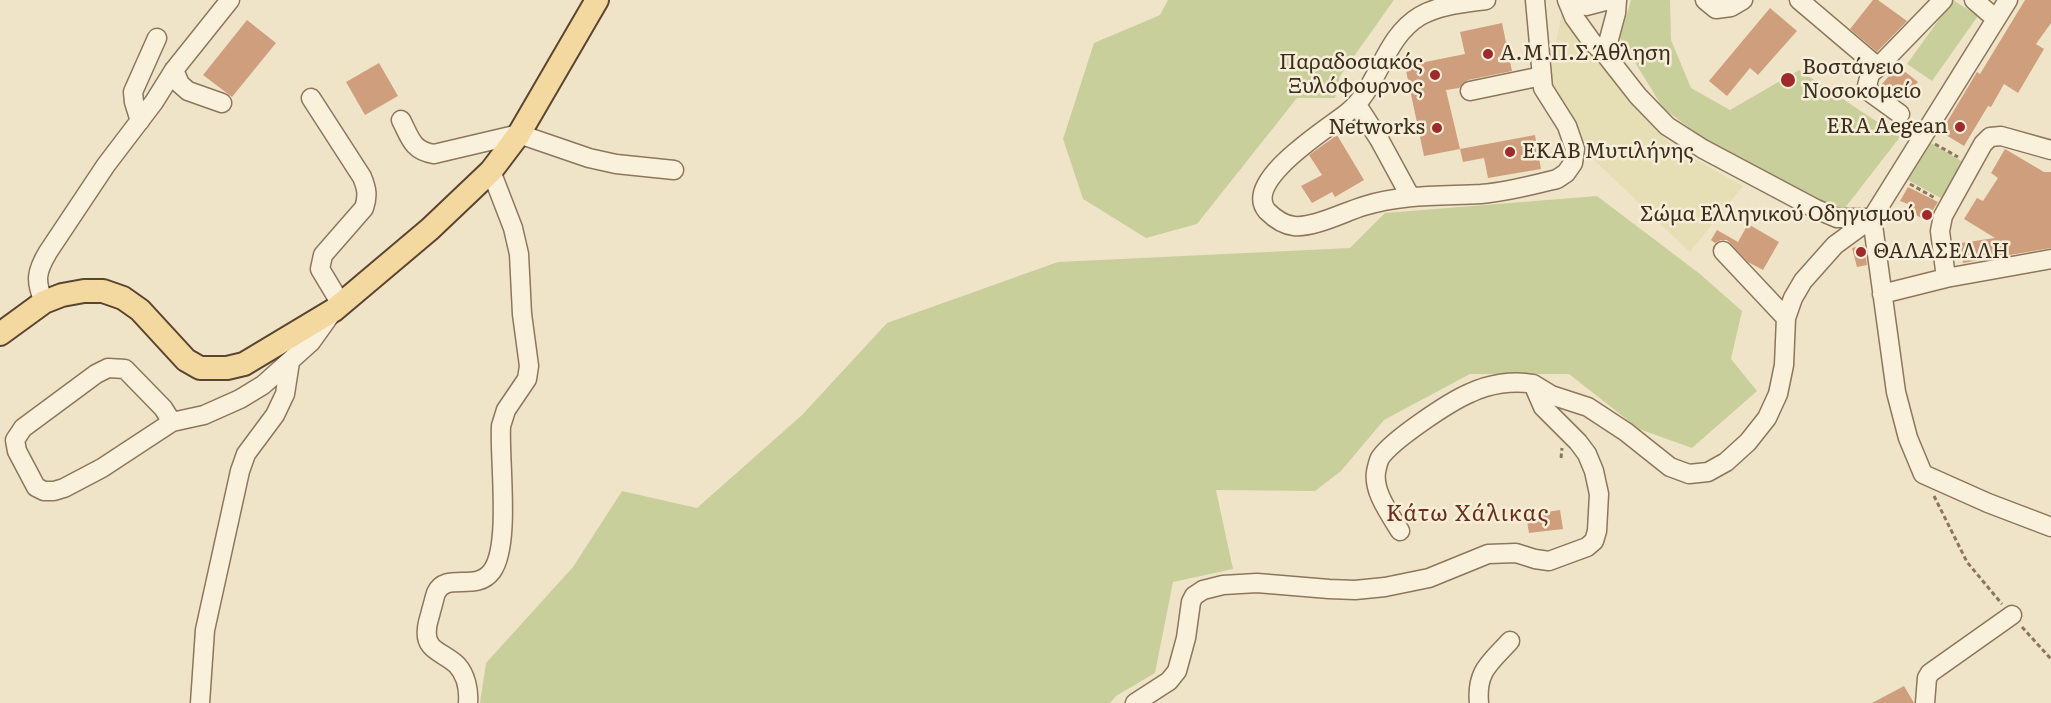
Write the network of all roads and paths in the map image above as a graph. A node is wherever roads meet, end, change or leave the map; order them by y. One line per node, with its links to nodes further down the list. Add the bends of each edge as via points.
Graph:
1 (230, 0): 17 (street)
2 (597, 0): 26 (main road)
3 (1486, 0): 22 (street, via 1449,5 1420,16 1401,31)
4 (1535, 0): 18 (street)
5 (1608, 0): 12 (street, via 1586,6); 15 (street, via 1616,13)
6 (1743, 0): 11 (street, via 1716,9)
7 (1799, 0): 16 (street)
8 (1943, 0): 16 (street)
9 (1974, 0): 13 (street)
10 (2008, 0): 13 (street)
11 (1707, 1)
12 (1568, 2): 15 (street, via 1574,17)
13 (1996, 19): 27 (street)
14 (157, 38): 25 (street, via 133,92)
15 (1605, 54): 35 (street, via 1667,126 1703,149 1837,218)
16 (1878, 67): 23 (street, via 1870,74 1871,93)
17 (174, 70): 21 (street, via 188,91); 25 (street)
18 (1542, 76): 19 (street); 33 (street, via 1543,88 1567,126 1575,149 1573,164 1566,173 1548,182 1483,194)
19 (1470, 91)
20 (310, 98): 41 (street, via 367,188 364,208 321,261 320,270)
21 (222, 103)
22 (1357, 105): 33 (street); 33 (street, via 1292,154 1265,186 1262,200 1266,209 1278,221 1310,225 1384,200)
23 (1900, 114)
24 (401, 120): 26 (street, via 414,145 434,154)
25 (140, 121): 40 (street, via 41,264 37,279)
26 (519, 134): 30 (street, via 589,158); 31 (main road)
27 (1923, 137): 29 (path); 32 (street)
28 (2051, 150): 29 (street, via 2001,136 1990,137)
29 (1972, 165): 34 (street)
30 (674, 170)
31 (491, 171): 41 (main road); 54 (street, via 519,254 529,366 527,379 501,426 502,539 493,570 474,583 456,582 436,592 426,630 433,650 456,664 466,678)
32 (1898, 177): 34 (path); 35 (street)
33 (1410, 196)
34 (1949, 206): 38 (street, via 1940,231)
35 (1872, 218): 39 (street); 42 (street, via 1835,245 1803,281)
36 (1723, 251): 42 (street)
37 (2051, 260): 38 (street)
38 (1946, 278): 39 (street)
39 (1882, 294): 47 (street, via 1901,415)
40 (44, 302): 41 (main road, via 84,291 103,291 123,298 140,310 186,360 214,370 244,364); 43 (main road)
41 (338, 307): 44 (street)
42 (1786, 318): 45 (street, via 1784,365 1778,394 1767,418 1748,442 1708,472 1689,474 1670,467 1588,407)
43 (0, 334)
44 (290, 362): 46 (street, via 263,385 225,407); 53 (street, via 285,394 275,415 246,454 240,471 205,630)
45 (1533, 384): 49 (street, via 1519,381 1470,392 1391,446 1379,460 1377,487); 55 (street, via 1543,407 1578,442 1594,471 1599,494 1594,541 1549,561 1516,553 1488,554 1429,578 1385,587 1329,590 1257,583 1203,590 1191,602 1177,671 1169,681)
46 (172, 422): 46 (street, via 125,369 108,368 23,428 15,440 36,487 54,491 102,468)
47 (1923, 474): 48 (street); 50 (path, via 1967,562)
48 (2051, 527)
49 (1400, 531)
50 (2012, 615): 52 (path); 57 (street, via 1930,673)
51 (1510, 641): 56 (street, via 1482,675)
52 (2051, 659)
53 (200, 703)
54 (468, 703)
55 (1135, 703)
56 (1479, 703)
57 (1925, 703)

